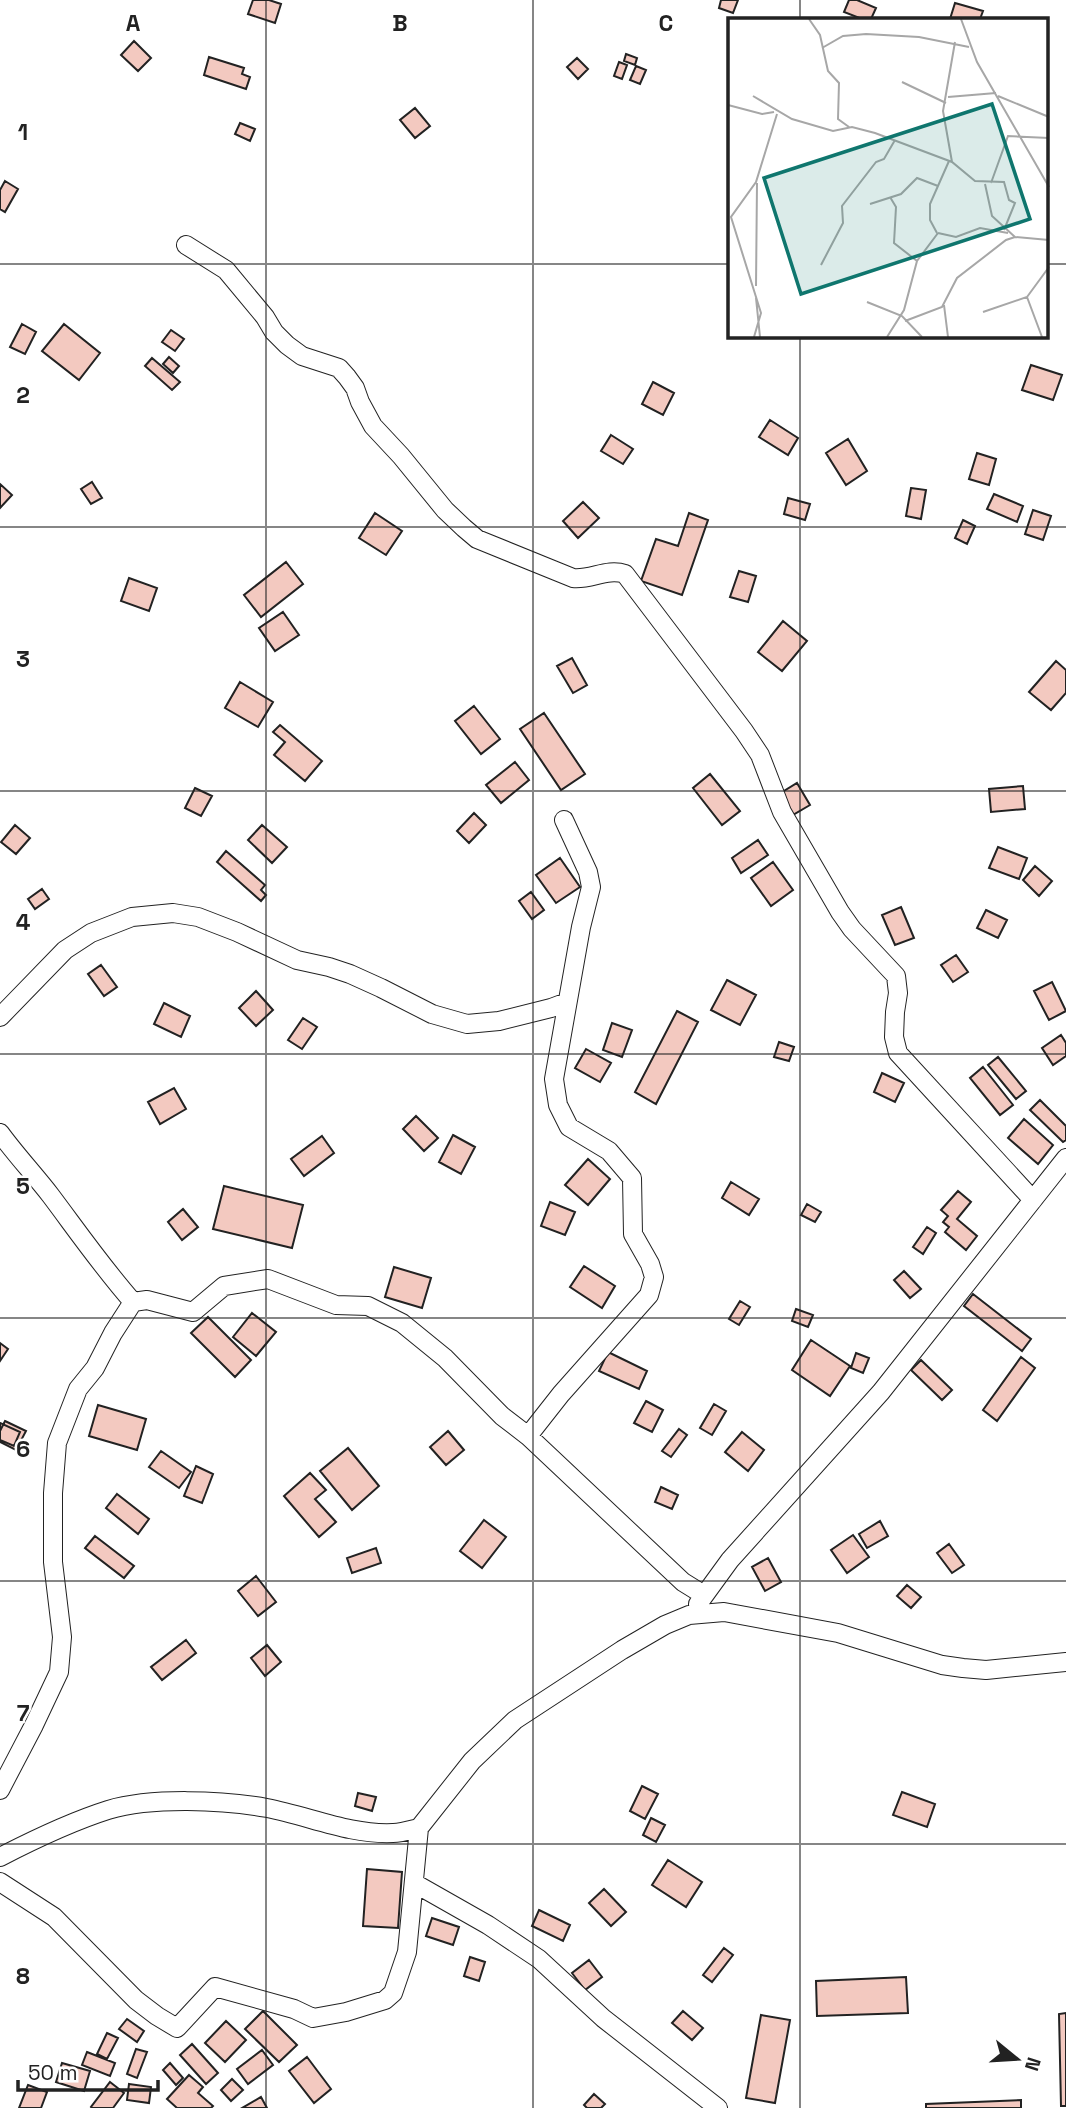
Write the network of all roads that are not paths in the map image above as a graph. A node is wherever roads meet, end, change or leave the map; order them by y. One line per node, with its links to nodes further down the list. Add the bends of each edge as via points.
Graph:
1 (186, 245): 7 (street, via 226,270 287,345 302,356 338,368 347,377 373,426 445,510 477,539 573,578 625,573 760,755 782,812 840,912 896,976 894,1037 898,1053)
2 (564, 820): 3 (street, via 591,887)
3 (567, 1002): 4 (street, via 499,1021 467,1024 432,1014 350,974 297,960 198,917 173,913 132,917 91,933 65,950); 9 (street, via 555,1079 558,1105 569,1127 609,1152 632,1178 634,1234 654,1277 649,1295)
4 (0, 1017)
5 (0, 1133): 8 (street)
6 (1066, 1158): 7 (street)
7 (1033, 1199): 10 (street, via 881,1392)
8 (133, 1302): 9 (street, via 146,1300 193,1312 224,1286 268,1279 336,1305 368,1306 402,1323); 13 (street, via 78,1389 57,1443 53,1562 62,1637 59,1672)
9 (528, 1436): 10 (street, via 683,1582)
10 (704, 1595): 11 (street)
11 (689, 1615): 12 (street, via 724,1612 838,1633 963,1668); 14 (street, via 622,1650 515,1720 472,1761)
12 (1066, 1662)
13 (0, 1790)
14 (419, 1828): 15 (street, via 393,1833 363,1831 268,1808 181,1801 109,1810); 17 (street)
15 (0, 1857)
16 (0, 1882): 17 (street, via 54,1917 136,2000 177,2028 215,1987 313,2018 385,2000 393,1993 407,1952)
17 (414, 1883): 18 (street, via 539,1959 603,2018)
18 (718, 2108)

